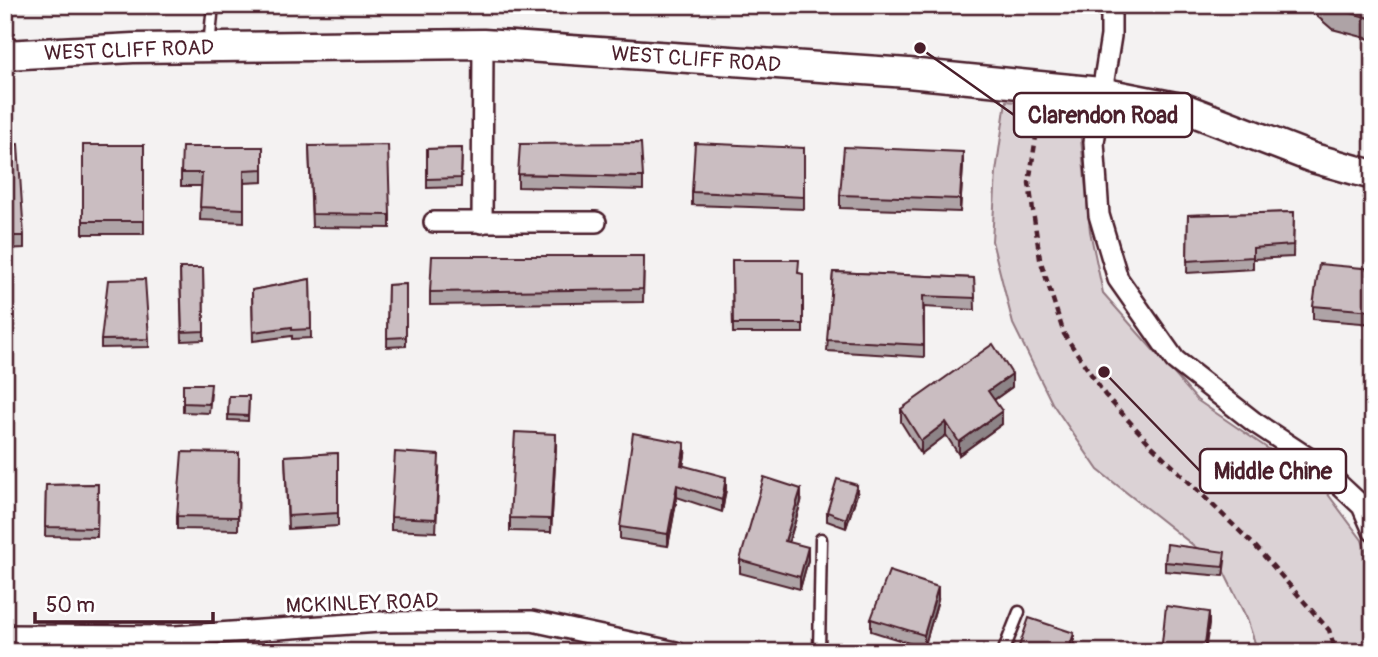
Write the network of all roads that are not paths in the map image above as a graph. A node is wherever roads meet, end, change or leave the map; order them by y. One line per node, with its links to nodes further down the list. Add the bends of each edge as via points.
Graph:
1 (213, 5): 4 (lane)
2 (1111, 5): 6 (street, via 1111,36)
3 (483, 44): 4 (street, WEST CLIFF ROAD); 6 (street, WEST CLIFF ROAD); 10 (street)
4 (209, 47): 5 (street, WEST CLIFF ROAD)
5 (5, 55)
6 (1100, 92): 7 (street, WEST CLIFF ROAD, via 1186,109 1313,158); 11 (street, via 1094,142 1099,215 1118,279 1175,360 1316,463 1362,506)
7 (1373, 175)
8 (434, 222): 10 (street)
9 (596, 222): 10 (street)
10 (482, 223)
11 (1373, 531)
12 (821, 539): 16 (lane)
13 (1019, 612): 17 (lane)
14 (5, 635): 15 (street, MCKINLEY ROAD, via 174,636 380,622 532,621)
15 (676, 652)
16 (819, 652)
17 (1003, 652)

